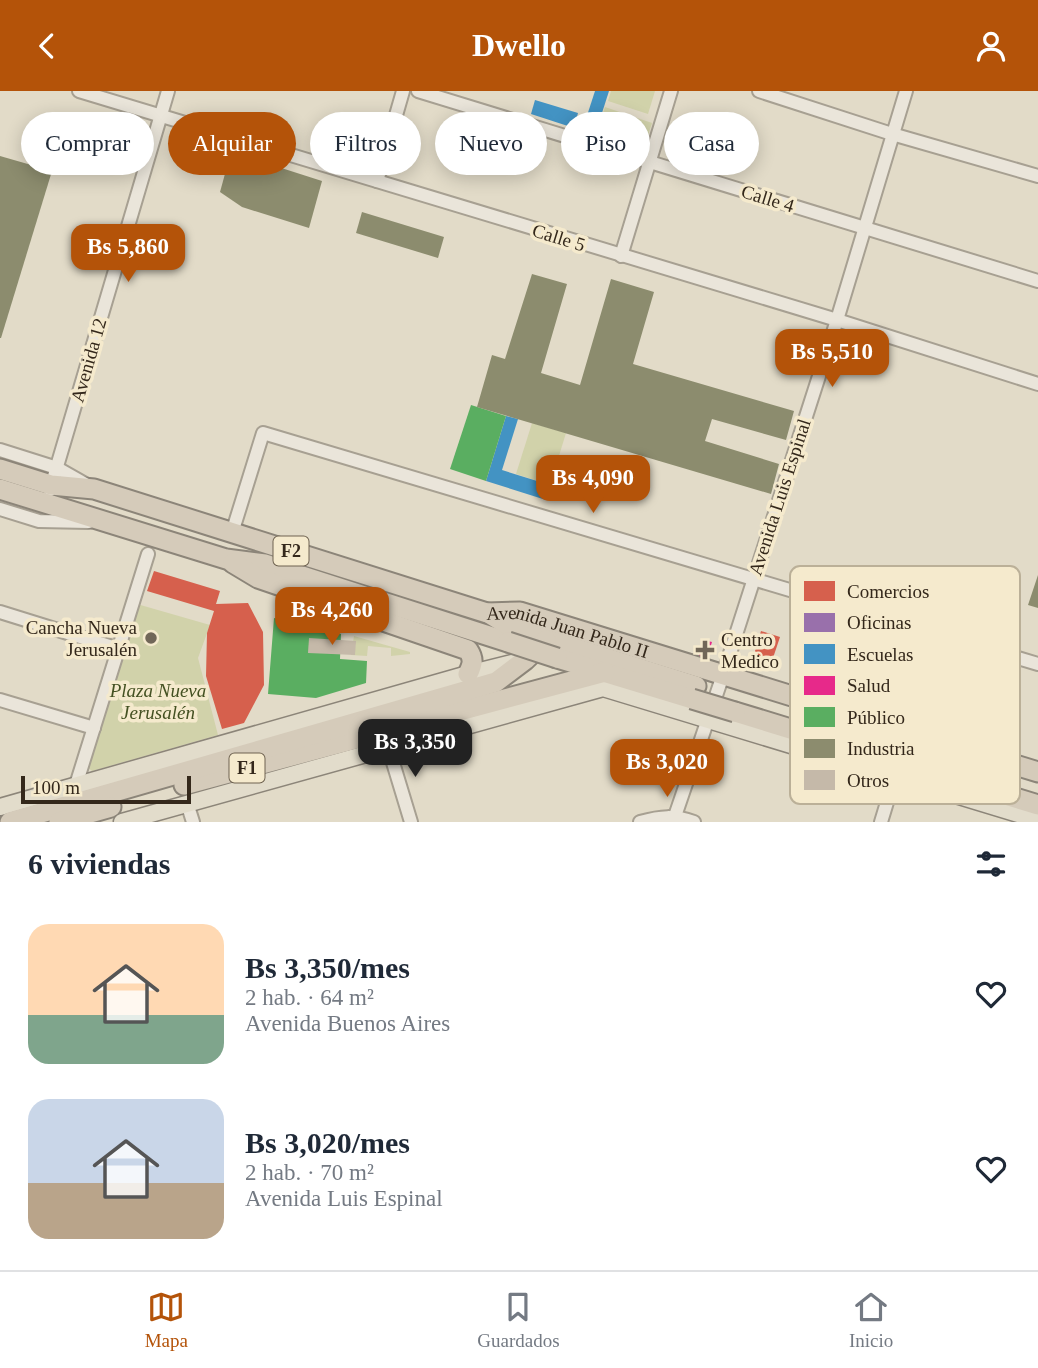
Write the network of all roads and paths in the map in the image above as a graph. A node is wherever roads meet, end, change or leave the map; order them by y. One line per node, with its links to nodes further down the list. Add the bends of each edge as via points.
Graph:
1 (79, 91): 8 (street, Calle 5)
2 (168, 91): 8 (street, Avenida 12)
3 (403, 91): 15 (street)
4 (418, 91): 9 (street, Calle 4)
5 (671, 91): 11 (street)
6 (759, 91): 10 (street)
7 (906, 91): 10 (street, Avenida Luis Espinal)
8 (160, 117): 15 (street, Calle 5); 23 (street, Avenida 12)
9 (561, 134)
10 (892, 134): 14 (street); 16 (street, Avenida Luis Espinal)
11 (650, 158)
12 (650, 161): 16 (street, Calle 4)
13 (645, 175): 17 (street)
14 (1038, 176)
15 (377, 181): 17 (street, Calle 5)
16 (865, 228): 18 (street, Calle 4); 19 (street, Avenida Luis Espinal)
17 (621, 256): 19 (street, Calle 5)
18 (1038, 281)
19 (836, 320): 20 (street, Calle 5); 30 (street, Avenida Luis Espinal)
20 (1038, 384)
21 (0, 450): 23 (street, Avenida Juan Pablo II)
22 (0, 470): 23 (highway, Avenida Juan Pablo II / F2)
23 (51, 485): 24 (highway, Avenida Juan Pablo II / F2); 26 (highway, Avenida Juan Pablo II / F2); 27 (highway, Avenida Juan Pablo II / F2, via 94,489)
24 (0, 489)
25 (0, 509): 26 (street, Avenida Juan Pablo II, via 38,521)
26 (106, 522): 29 (highway, Avenida Juan Pablo II / F2)
27 (232, 533): 30 (street, via 263,433); 33 (highway, Avenida Juan Pablo II / F2)
28 (148, 554): 35 (street)
29 (226, 559): 39 (highway, via 258,578 468,650 472,657); 41 (highway, Avenida Juan Pablo II / F2, bridge, via 265,564 557,658)
30 (752, 580): 31 (street); 40 (street, Avenida Luis Espinal)
31 (790, 591)
32 (0, 612): 35 (street)
33 (487, 613): 34 (highway, F2); 40 (highway, Avenida Juan Pablo II / F2, via 520,612)
34 (546, 640): 37 (highway, F1); 42 (highway, F2)
35 (119, 649): 49 (street)
36 (1020, 659): 38 (street)
37 (525, 660): 39 (main road); 62 (highway, F1, via 496,682)
38 (1038, 664)
39 (468, 674): 54 (main road)
40 (723, 675): 43 (highway, Avenida Juan Pablo II / F2); 46 (street, Avenida Luis Espinal)
41 (604, 680): 42 (highway, Avenida Juan Pablo II / F2); 46 (main road, Avenida Juan Pablo II); 51 (main road); 65 (highway, F1, via 182,785)
42 (694, 693): 45 (highway, Avenida Juan Pablo II / F2, bridge)
43 (790, 696)
44 (0, 700): 49 (street)
45 (737, 706): 47 (highway, F2); 48 (highway, Avenida Juan Pablo II / F2)
46 (708, 719): 50 (main road, Avenida Juan Pablo II); 63 (street, Avenida Luis Espinal)
47 (790, 721)
48 (790, 723)
49 (94, 728): 54 (street)
50 (790, 744)
51 (388, 746): 58 (main road); 68 (street)
52 (1020, 766): 53 (highway, Avenida Juan Pablo II / F2)
53 (1038, 772)
54 (76, 785): 62 (main road)
55 (1020, 787): 56 (highway, F2)
56 (1038, 792)
57 (1020, 799): 61 (highway, Avenida Juan Pablo II / F2)
58 (187, 803): 66 (main road); 67 (street)
59 (886, 804): 71 (street)
60 (986, 804): 64 (main road, Avenida Juan Pablo II)
61 (1038, 805)
62 (4, 808)
63 (674, 819): 69 (street, via 666,815); 70 (street)
64 (1038, 820)
65 (59, 822)
66 (122, 822)
67 (193, 822)
68 (411, 822)
69 (640, 822)
70 (694, 822)
71 (881, 822)

